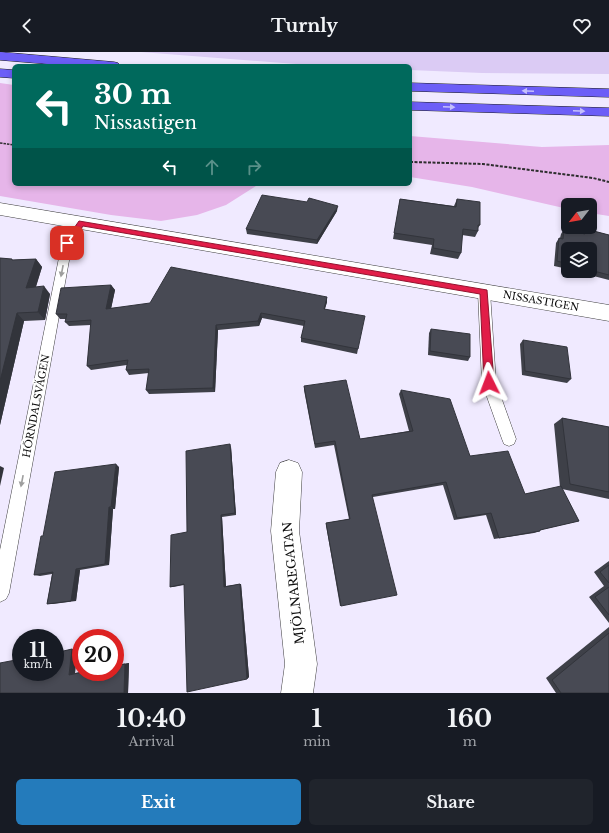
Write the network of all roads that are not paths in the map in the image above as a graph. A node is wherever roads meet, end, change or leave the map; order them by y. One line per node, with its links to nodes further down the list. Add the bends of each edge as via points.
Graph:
1 (0, 56): 2 (highway)
2 (91, 64)
3 (0, 73): 4 (highway)
4 (12, 74)
5 (412, 87): 6 (highway, one-way to 5)
6 (609, 93)
7 (412, 106): 8 (highway, one-way to 8)
8 (609, 112)
9 (0, 209): 10 (street, NISSASTIGEN)
10 (81, 223): 11 (street, NISSASTIGEN); 15 (lane, HÖRNDALSVÄGEN, one-way to 15, via 67,243)
11 (484, 292): 12 (street, NISSASTIGEN); 13 (lane, via 489,383)
12 (609, 313)
13 (509, 439)
14 (289, 472): 16 (street, MJÖLNAREGATAN, via 285,531 301,664)
15 (0, 593)
16 (297, 693)

